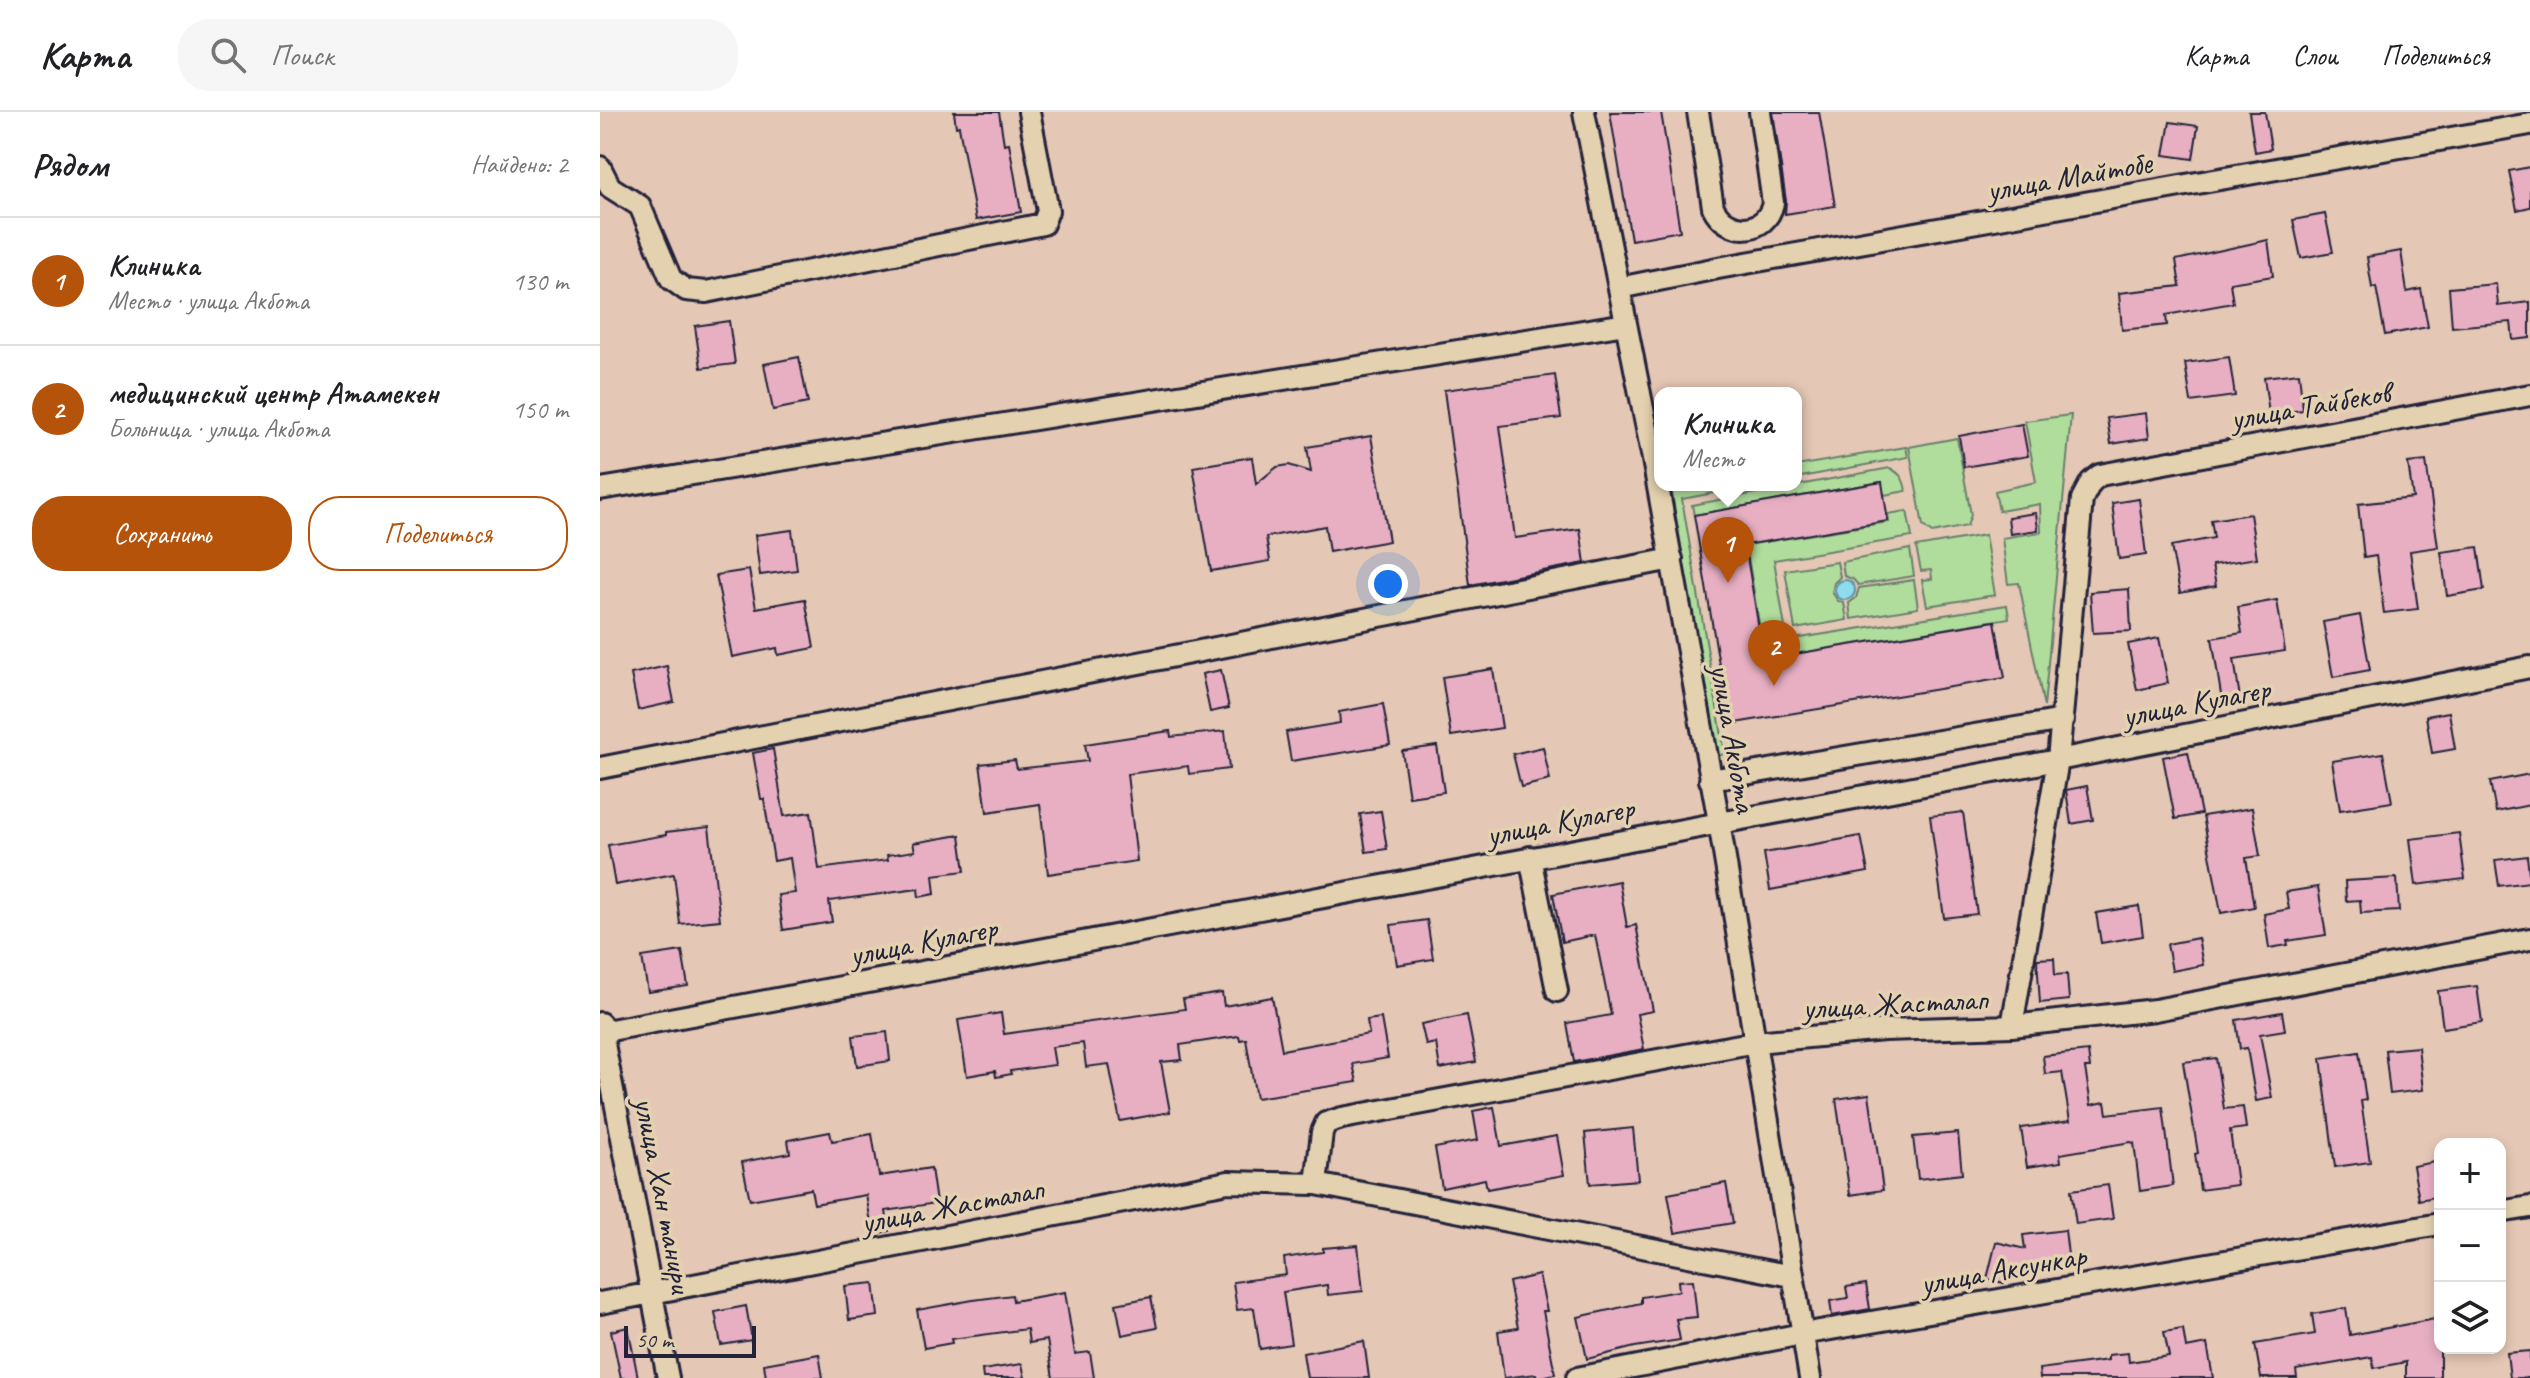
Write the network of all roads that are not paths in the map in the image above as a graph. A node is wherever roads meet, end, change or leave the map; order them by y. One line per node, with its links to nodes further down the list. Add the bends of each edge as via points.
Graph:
1 (1029, 112): 6 (street, via 1048,211 1043,224 706,292 686,290 671,279 640,206 610,187)
2 (1584, 112): 9 (street, улица Акбота)
3 (1698, 112): 7 (street, via 1713,207 1729,224)
4 (1760, 112): 7 (street, via 1773,203 1764,223)
5 (2530, 124): 8 (street, улица Майтобе)
6 (600, 167)
7 (1746, 227): 8 (street)
8 (1752, 263): 9 (street, улица Майтобе)
9 (1619, 288): 10 (street, улица Акбота)
10 (1626, 324): 12 (street, улица Акбота); 13 (street)
11 (2530, 395): 17 (street, улица Тайбеков, via 2100,475 2082,499)
12 (1654, 467)
13 (600, 489)
14 (1659, 491): 15 (street, улица Акбота)
15 (1672, 559): 19 (street); 20 (street, улица Акбота)
16 (2530, 667): 18 (street, улица Кулагер)
17 (2063, 720): 18 (street); 20 (street)
18 (2058, 760): 21 (street, улица Кулагер); 25 (street)
19 (600, 768)
20 (1710, 780): 21 (street, улица Акбота)
21 (1719, 822): 22 (street, улица Кулагер); 27 (street, улица Акбота)
22 (1530, 857): 24 (street); 26 (street, улица Кулагер)
23 (2530, 939): 25 (street, улица Жасталап, via 2155,1010)
24 (1557, 991)
25 (2012, 1026): 27 (street, улица Жасталап)
26 (600, 1029): 33 (street, улица Хан танири)
27 (1756, 1042): 28 (street, улица Жасталап, via 1326,1123); 32 (street, улица Акбота)
28 (1316, 1184): 32 (street, улица Жасталап); 33 (street, улица Жасталап, via 1228,1182)
29 (2530, 1207): 30 (street)
30 (2506, 1211)
31 (2434, 1225): 35 (street, улица Аксункар)
32 (1792, 1276): 35 (street, улица Акбота)
33 (652, 1294): 34 (street, улица Жасталап); 36 (street, улица Хан танири)
34 (600, 1303)
35 (1802, 1334): 37 (street, улица Аксункар); 38 (street, улица Акбота)
36 (668, 1378)
37 (1577, 1378)
38 (1810, 1378)

